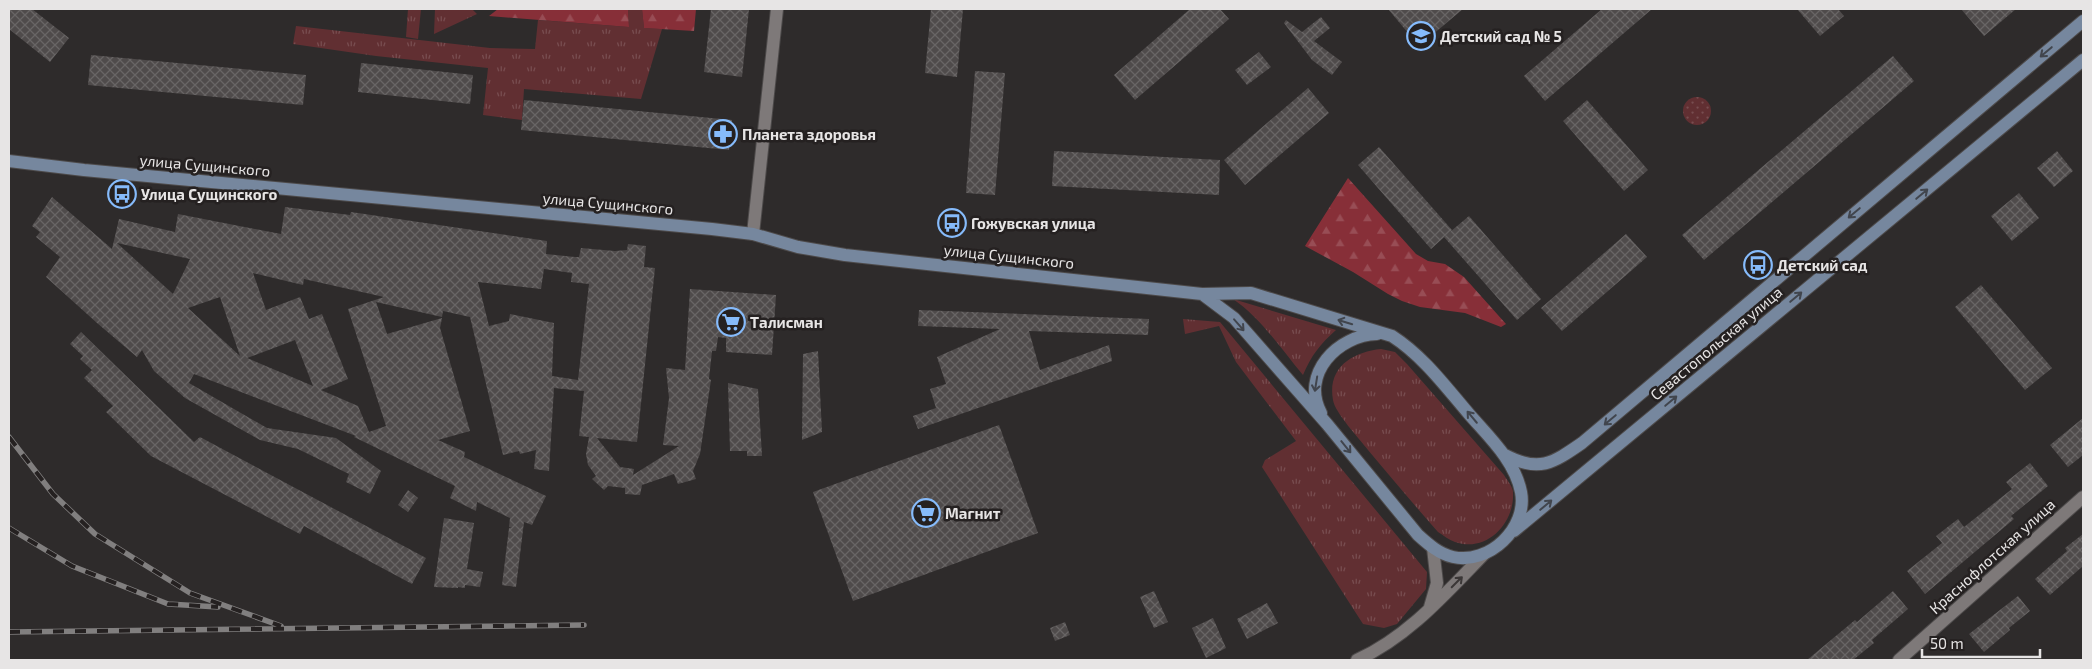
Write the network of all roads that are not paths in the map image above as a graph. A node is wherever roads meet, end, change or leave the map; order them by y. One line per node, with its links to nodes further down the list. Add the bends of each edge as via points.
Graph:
1 (777, 9): 5 (street)
2 (2083, 21): 9 (street, Севастопольская улица, one-way to 9, via 1582,443 1557,460 1539,466 1521,464)
3 (2083, 60): 11 (street, Севастопольская улица, one-way to 3)
4 (9, 161): 5 (street, улица Сущинского)
5 (752, 234): 6 (street, улица Сущинского, via 798,247 845,255)
6 (1202, 294): 7 (street, улица Сущинского, one-way to 6, via 1251,292); 8 (street, one-way to 8, via 1234,318)
7 (1392, 336): 8 (street, one-way to 8, via 1356,337 1327,357 1318,372 1314,389 1317,406); 9 (street, улица Сущинского, one-way to 7, via 1424,361)
8 (1327, 424): 12 (street, one-way to 12, via 1418,535)
9 (1504, 454): 11 (street, via 1522,492 1522,508)
10 (2083, 497): 16 (street, Краснофлотская улица)
11 (1508, 536): 13 (street, Севастопольская улица)
12 (1433, 548): 13 (street, via 1452,557 1470,558); 14 (street, via 1437,583)
13 (1484, 554): 14 (street, one-way to 13)
14 (1429, 610): 15 (street, via 1415,624)
15 (1357, 660)
16 (1899, 660)

